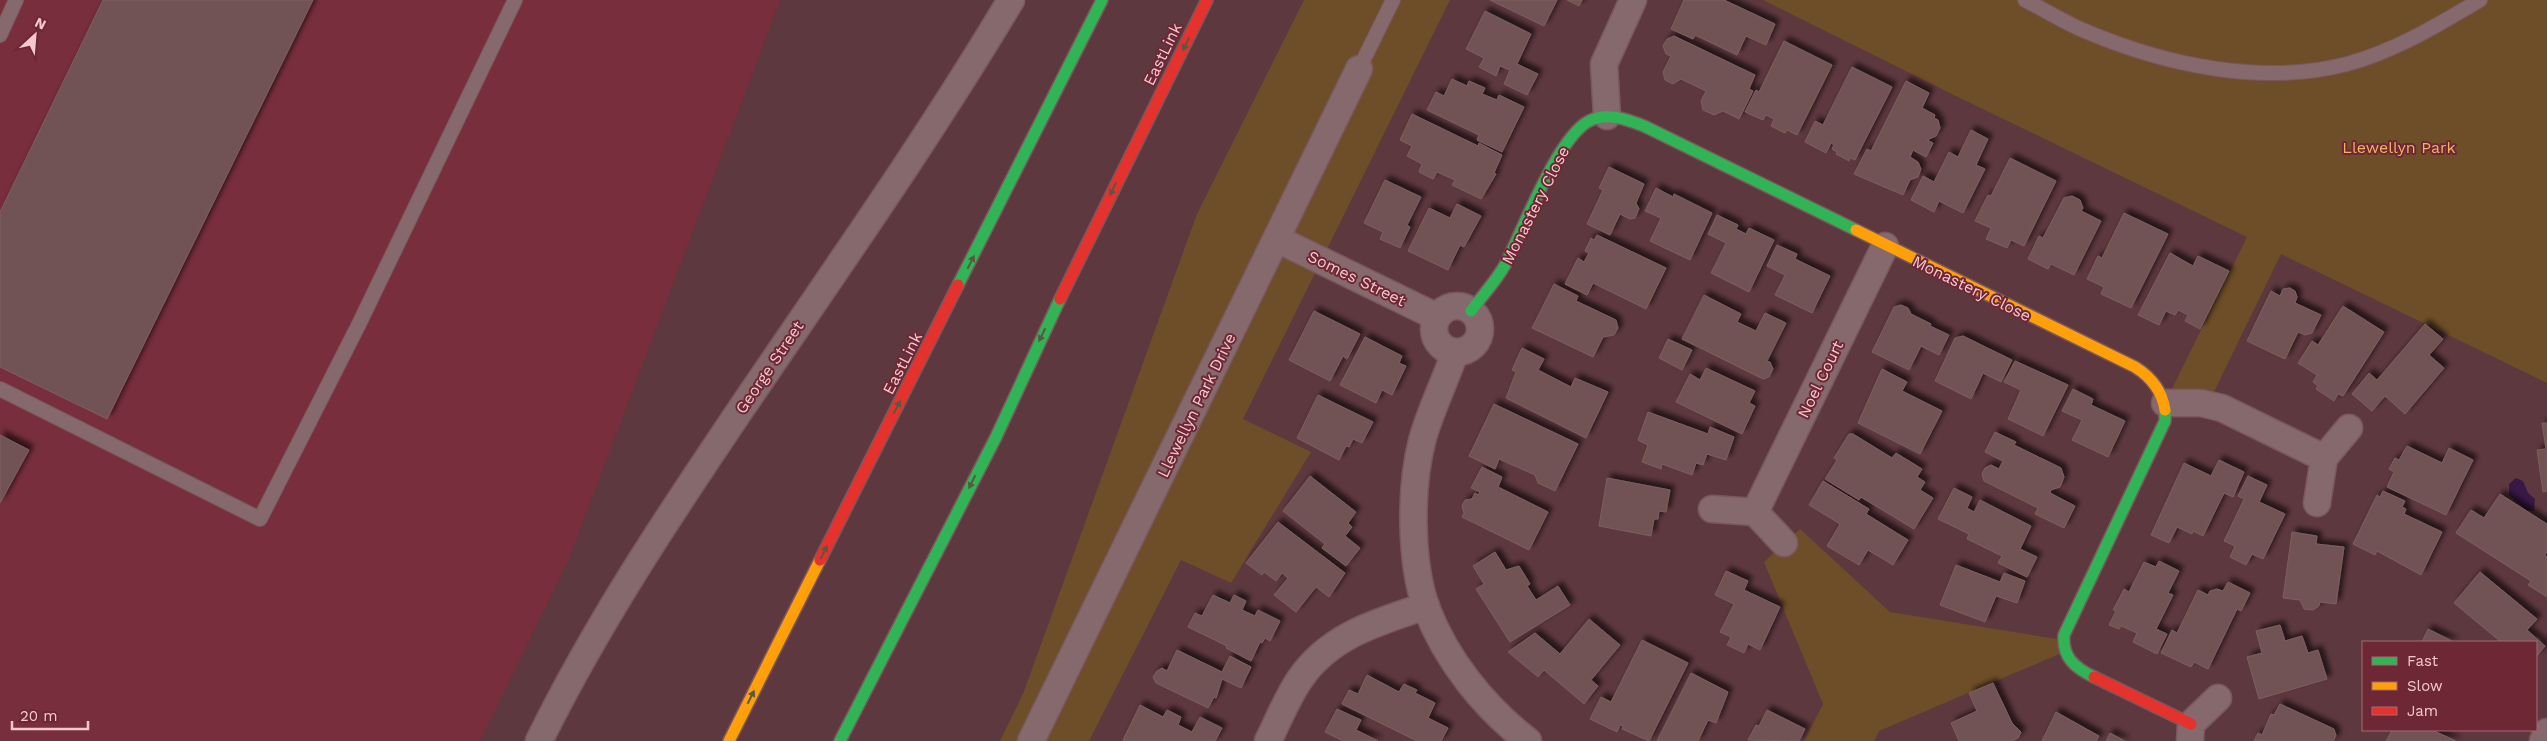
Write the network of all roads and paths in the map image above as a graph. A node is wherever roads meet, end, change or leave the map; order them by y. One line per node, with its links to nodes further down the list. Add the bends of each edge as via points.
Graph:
1 (16, 0): 10 (lane)
2 (515, 0): 18 (lane, via 359,324 260,519)
3 (1011, 0): 30 (street, George Street, via 656,536 608,614)
4 (1102, 0): 31 (main road, EastLink, one-way to 4)
5 (1207, 0): 32 (main road, EastLink, one-way to 32, via 1022,377 996,437)
6 (1393, 0): 11 (lane)
7 (1633, 0): 12 (street, via 1602,72)
8 (2025, 0): 9 (lane, via 2118,44 2205,67 2278,74 2321,69 2375,55 2440,24)
9 (2480, 0)
10 (0, 35)
11 (1359, 69): 13 (street, Llewellyn Park Drive)
12 (1607, 116): 14 (main road, Monastery Close, via 1644,126); 15 (main road, Monastery Close, via 1587,122 1571,135 1504,267)
13 (1277, 239): 16 (street, Somes Street); 33 (street, Llewellyn Park Drive)
14 (1885, 246): 19 (main road, Monastery Close, via 2135,367 2152,378); 24 (street, Noel Court)
15 (1471, 311): 16 (street, via 1453,307); 17 (street, via 1479,323 1478,338 1469,349)
16 (1437, 317): 17 (street, via 1436,340 1447,350)
17 (1455, 352): 26 (street, via 1422,441 1416,469 1415,543)
18 (0, 389)
19 (2165, 403): 21 (street, via 2201,403 2222,408); 29 (main road, via 2162,430 2066,628 2063,644 2069,661 2080,670)
20 (2349, 428): 21 (street)
21 (2324, 458): 22 (street)
22 (2317, 503)
23 (1712, 509): 24 (street)
24 (1755, 512): 25 (street)
25 (1784, 543)
26 (1426, 606): 34 (street, via 1369,625 1324,651 1294,689); 35 (street, via 1471,685 1497,715)
27 (2218, 698): 29 (street)
28 (2547, 732): 36 (street)
29 (2191, 733)
30 (539, 741)
31 (729, 741)
32 (840, 741)
33 (1031, 741)
34 (1268, 741)
35 (1528, 741)
36 (2543, 741)

